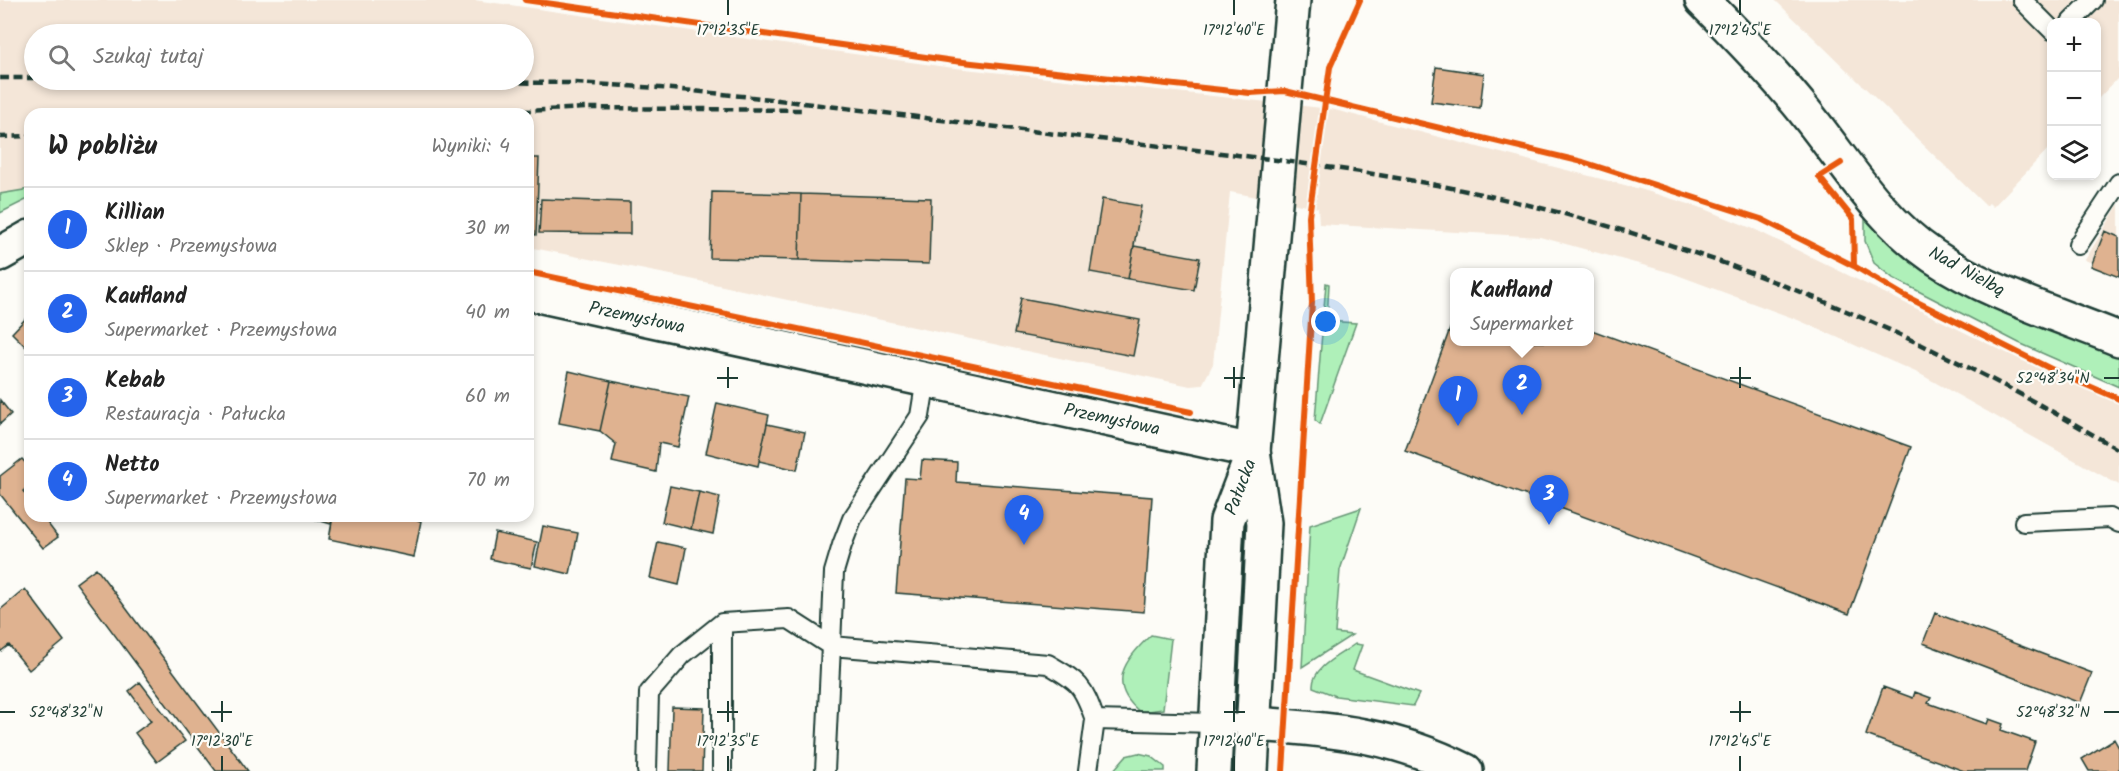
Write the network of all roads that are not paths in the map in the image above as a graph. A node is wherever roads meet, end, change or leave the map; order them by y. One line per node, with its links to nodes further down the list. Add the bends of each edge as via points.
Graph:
1 (1293, 0): 14 (street)
2 (1702, 0): 12 (street, Nad Nielbą, via 1809,117 1887,218 1932,255 1988,286)
3 (2022, 0): 6 (lane)
4 (2093, 0): 5 (lane)
5 (2075, 18)
6 (2047, 25)
7 (2119, 183): 9 (lane)
8 (24, 240): 10 (street)
9 (2078, 245)
10 (0, 254)
11 (534, 294): 13 (street, Przemysłowa)
12 (2119, 339)
13 (926, 379): 14 (street, Przemysłowa); 18 (lane, via 920,416 852,519 842,545 834,572)
14 (1253, 451): 20 (street, Pałucka, via 1227,521); 21 (street, Pałucka, via 1264,523)
15 (2024, 522): 16 (lane, via 2110,518)
16 (2119, 523)
17 (722, 623): 18 (lane, via 789,619); 22 (lane, via 682,655 649,693); 23 (lane)
18 (831, 646): 19 (lane, via 1048,664 1074,679 1086,693); 24 (lane)
19 (1095, 720): 20 (lane); 25 (lane)
20 (1218, 724): 21 (lane); 26 (street, Pałucka)
21 (1254, 724): 27 (street, Pałucka); 28 (street, via 1324,728 1407,745)
22 (647, 771)
23 (722, 771)
24 (825, 771)
25 (1088, 771)
26 (1215, 771)
27 (1251, 771)
28 (1466, 771)

